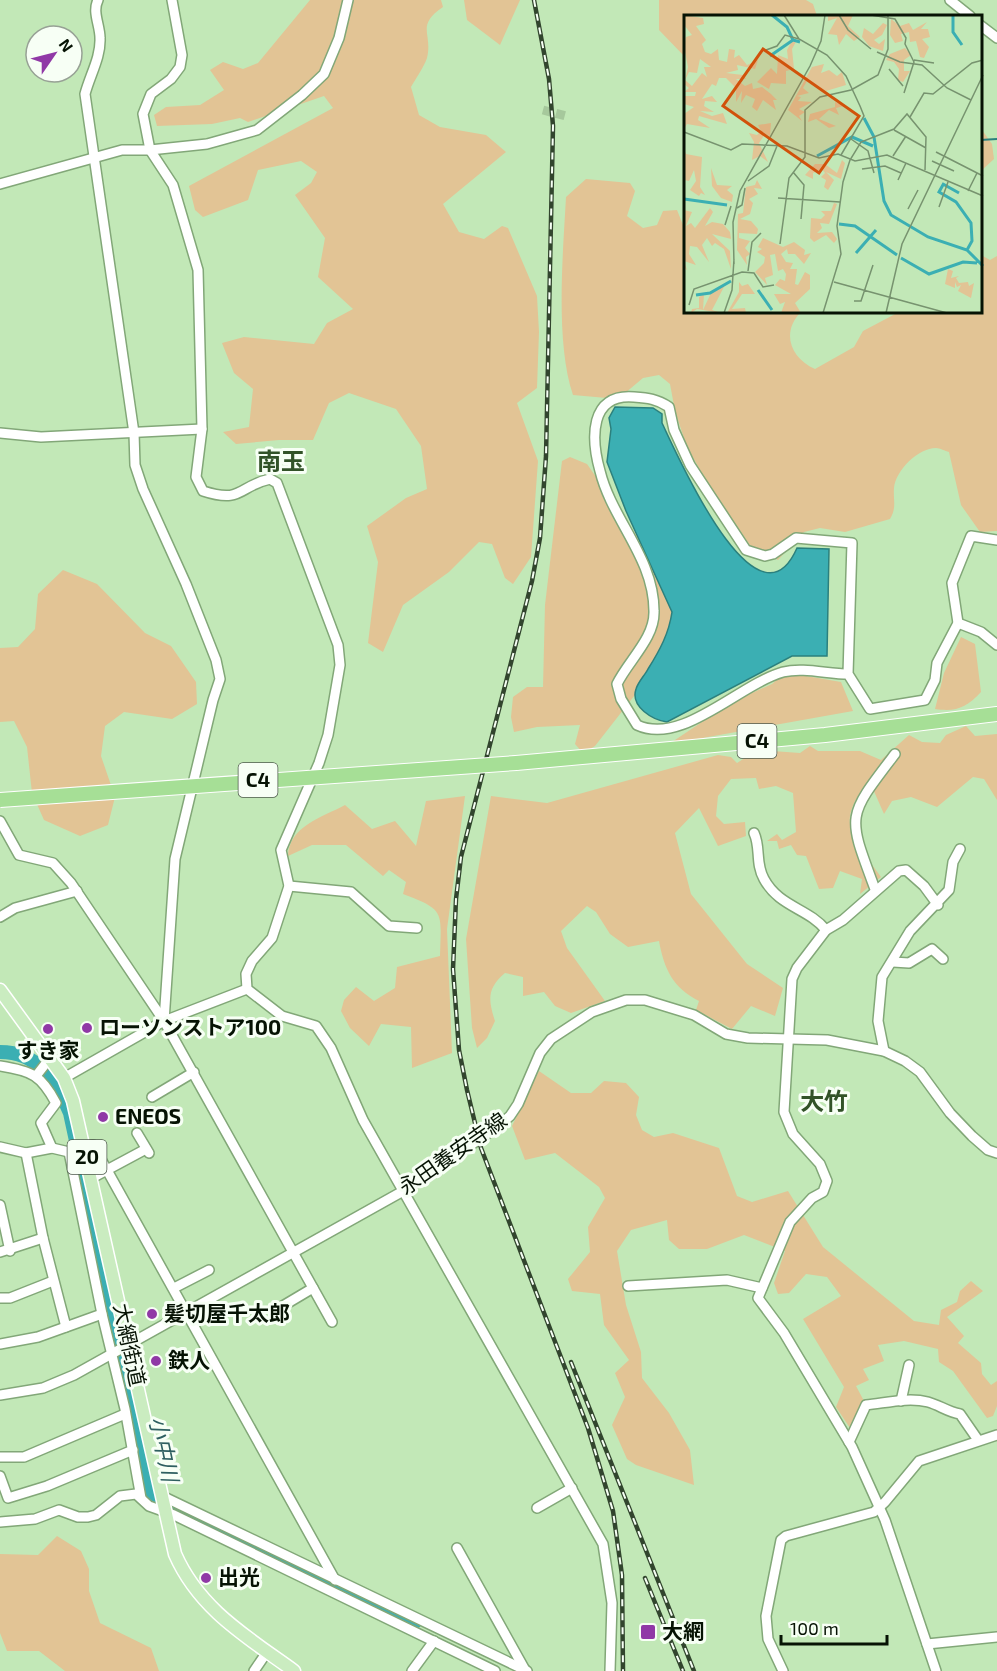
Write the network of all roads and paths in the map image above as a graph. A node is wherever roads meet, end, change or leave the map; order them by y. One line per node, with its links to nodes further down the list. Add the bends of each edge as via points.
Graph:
1 (98, 0): 9 (street, via 95,5 99,55 85,94)
2 (172, 0): 8 (street, via 182,55 180,67 171,79 145,103 143,114)
3 (348, 0): 8 (street, via 339,38 324,74 271,120 236,137)
4 (950, 0): 5 (street)
5 (969, 15)
6 (982, 26): 7 (street)
7 (997, 38)
8 (150, 150): 9 (street); 11 (street, via 173,185 198,270)
9 (94, 156): 10 (street); 13 (street)
10 (0, 184)
11 (202, 429): 13 (street); 24 (street, via 196,477 203,490 219,496 234,495 259,482 270,479 277,483 338,645 340,665 328,735 281,850)
12 (0, 433): 13 (street)
13 (134, 433): 35 (street, via 135,465 143,489 186,584 220,679 175,859)
14 (997, 540): 15 (street, via 971,536 952,583)
15 (958, 623): 16 (street, via 981,632); 17 (street, via 937,663 935,680 925,700 870,709)
16 (997, 645)
17 (848, 674): 17 (street, via 852,543 796,538 765,556 746,550 690,465 674,430 669,407 657,399 624,396 606,403 595,428 600,471 644,564 654,612 648,635 617,684 621,699 637,724 657,730 682,726 738,692 787,671)
18 (997, 714): 20 (highway, C4, bridge, via 825,735 516,763)
19 (894, 754): 25 (street, via 865,793 854,818)
20 (0, 800)
21 (0, 821): 26 (street, via 19,855 52,863)
22 (754, 833): 30 (street, via 759,843 757,861 775,895 819,921)
23 (960, 849): 27 (street, via 953,862 949,890)
24 (289, 886): 29 (street, via 351,892 389,926); 33 (street, via 272,938 246,974)
25 (875, 889): 27 (street, via 890,876 906,870); 30 (street, via 843,920)
26 (77, 891): 28 (street, via 15,908); 35 (street)
27 (938, 905): 32 (street, via 910,932)
28 (0, 917)
29 (417, 928)
30 (826, 930): 36 (street, via 792,979)
31 (943, 959): 32 (street, via 932,948 909,963)
32 (893, 962): 37 (street, via 879,984 878,1021)
33 (247, 989): 35 (street); 53 (street, via 282,1016 316,1026 331,1048 363,1120)
34 (0, 990): 38 (main road, 大網街道 / 20)
35 (164, 1021): 40 (street); 42 (street)
36 (789, 1038): 37 (street, 永田養安寺線, via 827,1040); 53 (street, 永田養安寺線, via 726,1034 694,1015 645,1000 626,1000 592,1012 551,1040 540,1053 510,1116); 63 (street, via 786,1122 820,1164 827,1181 823,1192 790,1222)
37 (884, 1051): 50 (street, 永田養安寺線, via 920,1072 964,1128 988,1150)
38 (50, 1058): 41 (street); 42 (main road, 大網街道 / 20)
39 (0, 1066): 41 (street)
40 (194, 1072): 43 (street); 57 (street)
41 (36, 1076): 46 (street, via 45,1083 56,1103 41,1123)
42 (64, 1078): 47 (main road, 大網街道 / 20)
43 (152, 1097)
44 (137, 1133): 51 (street, via 147,1151)
45 (0, 1147): 49 (street)
46 (52, 1148): 48 (street); 49 (street)
47 (85, 1148): 48 (street); 51 (street, via 93,1145); 52 (main road, 大網街道 / 20)
48 (69, 1152): 67 (street)
49 (26, 1153): 55 (street)
50 (997, 1153)
51 (107, 1171): 52 (street); 61 (street)
52 (92, 1178): 71 (main road, 大網街道 / 20)
53 (405, 1190): 57 (street, 永田養安寺線); 83 (street)
54 (0, 1206): 56 (street)
55 (42, 1238): 56 (street); 59 (street)
56 (5, 1252)
57 (293, 1252): 62 (street); 66 (street, 永田養安寺線)
58 (209, 1270): 61 (street)
59 (53, 1281): 64 (street, via 10,1298); 69 (street)
60 (628, 1286): 63 (street, via 727,1280)
61 (174, 1288): 66 (street)
62 (313, 1288): 65 (street); 68 (street)
63 (762, 1288): 79 (street, via 758,1298 761,1304)
64 (0, 1298)
65 (276, 1310)
66 (186, 1311): 71 (street, 永田養安寺線); 91 (street)
67 (102, 1314): 69 (street); 72 (street)
68 (332, 1322)
69 (66, 1327): 70 (street)
70 (0, 1344)
71 (129, 1344): 72 (street, 永田養安寺線); 84 (main road, 大網街道 / 20)
72 (112, 1354): 74 (street, 永田養安寺線, via 56,1383); 76 (street)
73 (909, 1365): 75 (street)
74 (0, 1395)
75 (901, 1401): 78 (street, via 930,1402 960,1414); 79 (street, via 863,1407)
76 (125, 1414): 80 (street); 81 (street, via 24,1457)
77 (997, 1435): 78 (street)
78 (978, 1440): 87 (street, via 919,1461)
79 (849, 1442): 87 (street)
80 (133, 1450): 82 (street, via 8,1498); 85 (street)
81 (0, 1457)
82 (0, 1476)
83 (572, 1488): 86 (street); 101 (street, via 606,1554 612,1603)
84 (162, 1496): 88 (main road, 大網街道 / 20); 91 (street)
85 (141, 1498): 88 (street, via 149,1506); 89 (street, via 126,1494 88,1517 59,1510 35,1519)
86 (537, 1508)
87 (880, 1508): 94 (street); 102 (street, via 781,1540 766,1616 768,1639)
88 (165, 1511): 93 (street); 95 (main road, 大網街道 / 20, via 175,1554 192,1587 218,1615)
89 (0, 1522)
90 (457, 1548): 100 (street)
91 (335, 1580): 100 (street)
92 (997, 1637): 94 (street)
93 (434, 1641): 98 (street); 99 (street)
94 (927, 1644): 103 (street)
95 (267, 1652): 96 (street); 97 (main road, 大網街道 / 20)
96 (254, 1671)
97 (294, 1671)
98 (412, 1671)
99 (495, 1671)
100 (526, 1671)
101 (610, 1671)
102 (783, 1671)
103 (936, 1671)

